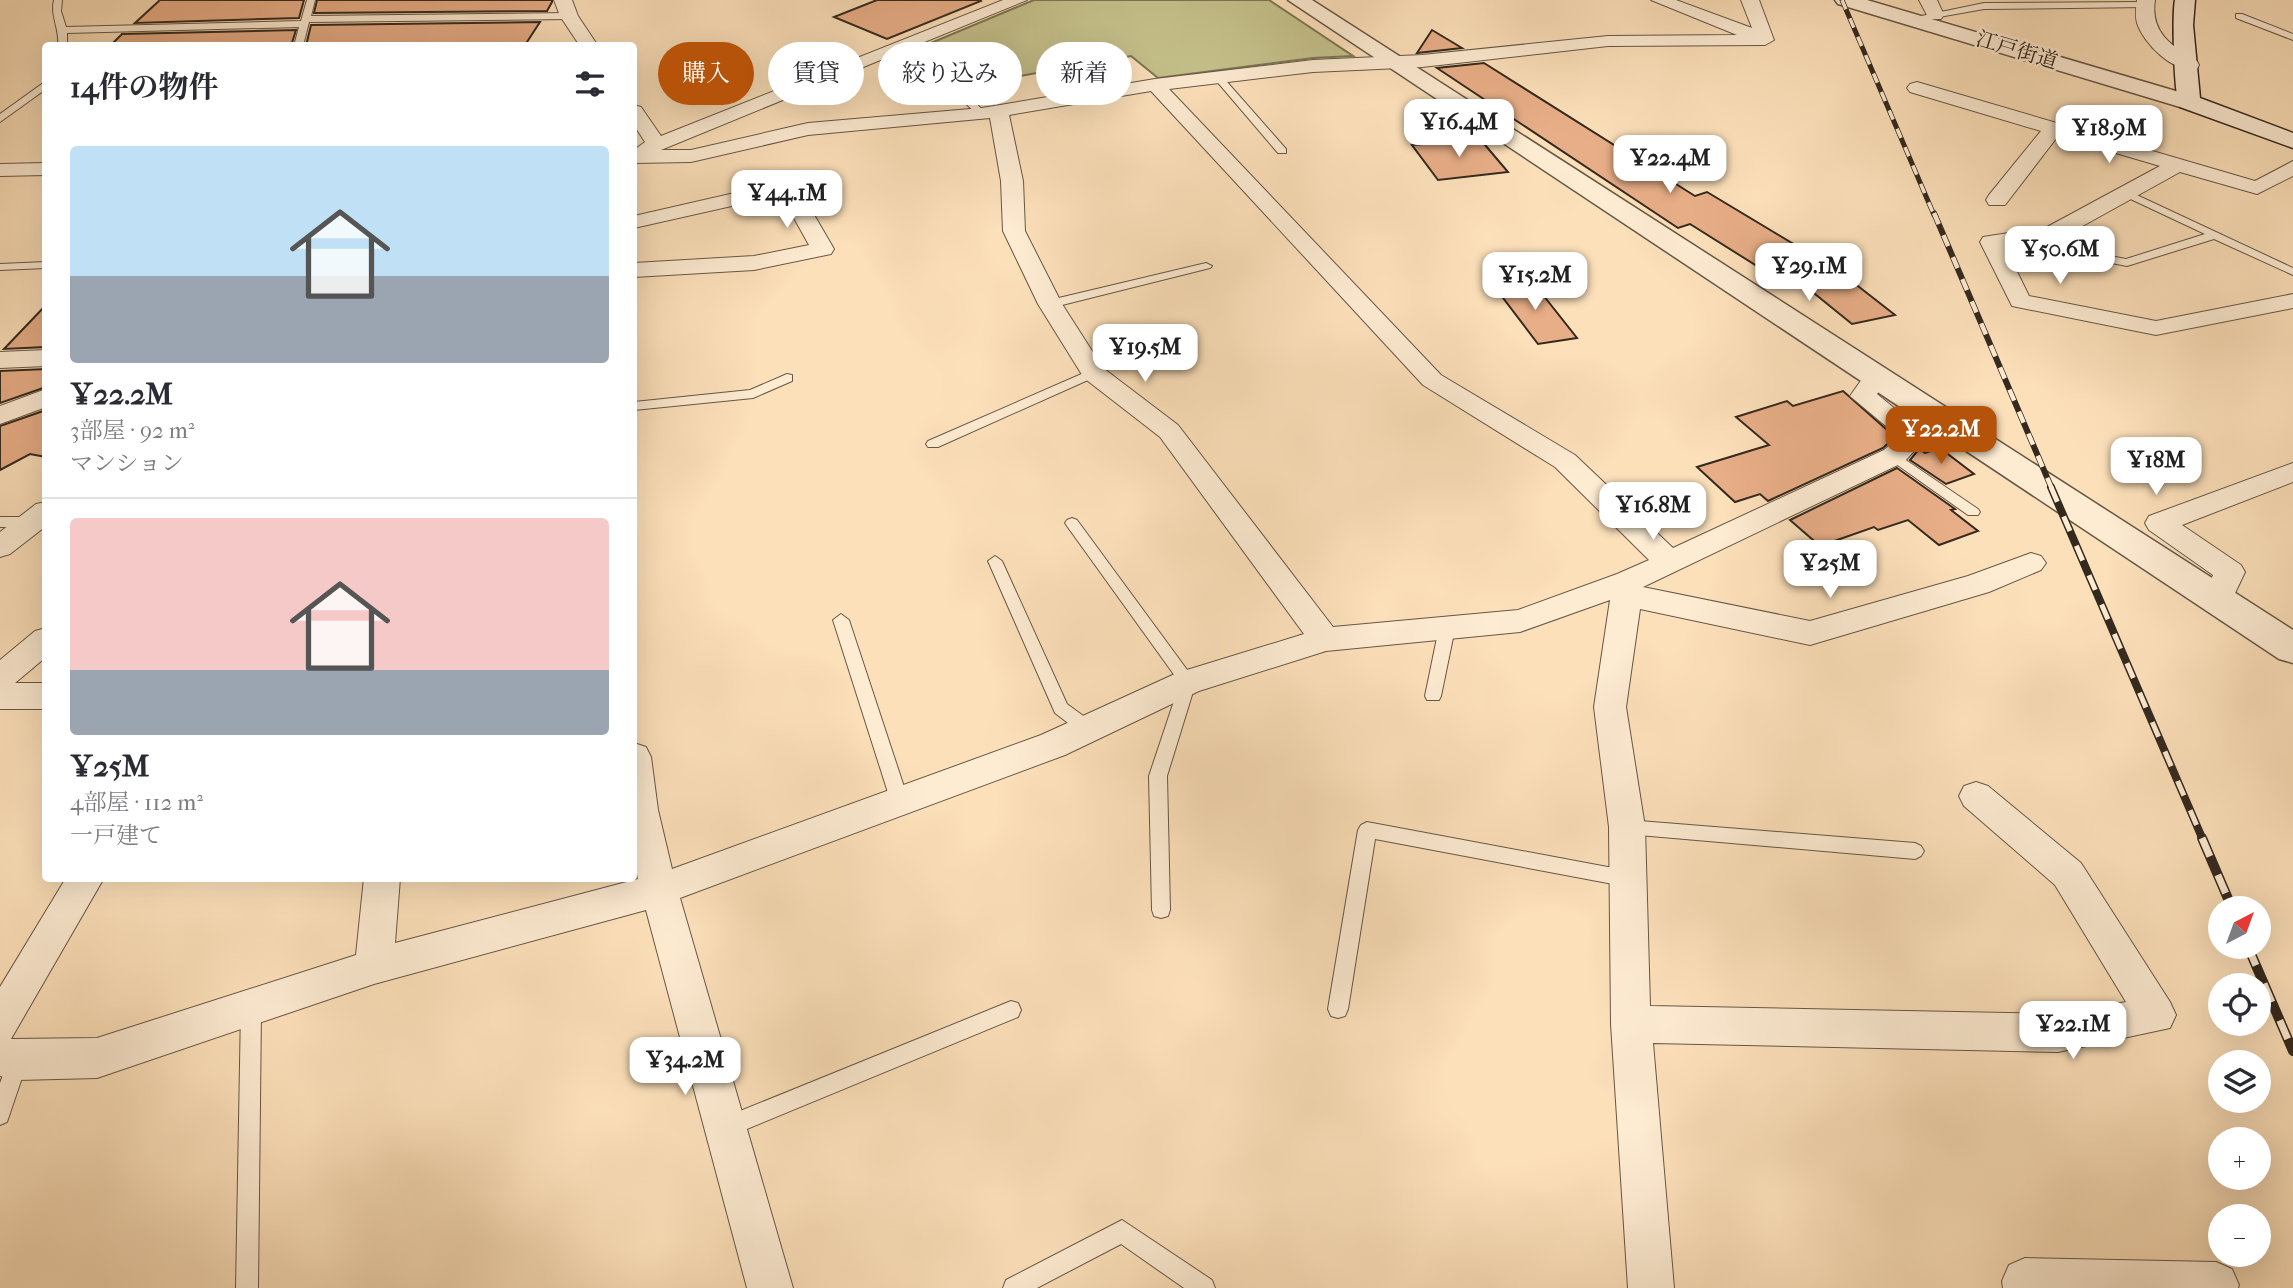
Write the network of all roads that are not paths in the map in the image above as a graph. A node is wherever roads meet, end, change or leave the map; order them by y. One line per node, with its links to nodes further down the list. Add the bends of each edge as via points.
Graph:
1 (58, 0): 15 (lane, via 57,14)
2 (311, 0): 14 (lane)
3 (1018, 0): 21 (street)
4 (1298, 0): 23 (street)
5 (1660, 0): 17 (street)
6 (1750, 0): 17 (street)
7 (1845, 0): 13 (street, 江戸街道)
8 (2185, 0): 24 (street, via 2182,27)
9 (2145, 3): 10 (lane); 24 (street, via 2146,23 2160,46)
10 (1931, 7): 13 (lane)
11 (566, 8): 14 (lane); 20 (street)
12 (2239, 16): 16 (lane)
13 (1911, 19): 29 (street, 江戸街道)
14 (307, 21): 15 (lane); 19 (lane)
15 (64, 30): 18 (lane)
16 (2293, 37)
17 (1765, 40): 23 (street, via 1608,41)
18 (62, 42)
19 (299, 42)
20 (587, 42)
21 (912, 42)
22 (878, 56): 36 (street)
23 (1392, 61): 25 (street); 59 (street)
24 (2189, 65): 29 (street)
25 (1217, 76): 26 (street); 37 (lane)
26 (1155, 85): 31 (street); 73 (street, via 1432,380 1565,461)
27 (1917, 89): 34 (street)
28 (42, 90): 33 (lane)
29 (2188, 102): 35 (street, 江戸街道)
30 (981, 105): 31 (lane)
31 (991, 113): 39 (street, via 808,129 691,156); 55 (street, via 1012,181 1014,231)
32 (637, 116): 36 (street)
33 (0, 119)
34 (2054, 127): 40 (street); 45 (street)
35 (2293, 141)
36 (656, 145): 38 (street)
37 (1282, 151)
38 (637, 154)
39 (637, 156)
40 (2179, 164): 41 (street, via 2257,188); 44 (street)
41 (2293, 167)
42 (42, 169): 43 (street)
43 (0, 170)
44 (2126, 193): 47 (lane); 48 (street, via 2053,233)
45 (1997, 200)
46 (637, 221): 52 (street, via 787,187 823,249 754,263)
47 (2214, 234): 48 (lane, via 2127,263); 53 (lane)
48 (2008, 240): 54 (street, via 1991,242 2020,301 2156,328)
49 (42, 265): 51 (lane)
50 (1206, 266): 55 (lane)
51 (0, 267)
52 (637, 270)
53 (2293, 272)
54 (2293, 302)
55 (1050, 304): 58 (street)
56 (42, 358): 57 (street)
57 (0, 360)
58 (1093, 373): 64 (lane); 79 (street, via 1169,431)
59 (1876, 377): 65 (street, via 1863,396 1915,436); 76 (street)
60 (787, 378): 62 (lane, via 753,394)
61 (42, 399): 63 (street)
62 (637, 406)
63 (0, 416)
64 (933, 444)
65 (1894, 456): 67 (lane); 73 (street)
66 (2293, 472): 76 (street, via 2159,523 2230,572)
67 (1973, 512)
68 (41, 519): 69 (lane); 71 (street)
69 (0, 522)
70 (1072, 523): 83 (lane)
71 (0, 547)
72 (995, 561): 87 (lane, via 1061,708)
73 (1669, 562): 75 (street)
74 (2031, 563): 75 (street, via 1978,584 1810,633)
75 (1628, 588): 78 (street, via 1520,621); 91 (street, via 1610,707)
76 (2217, 600): 81 (street)
77 (841, 620): 90 (lane)
78 (1447, 628): 79 (street); 86 (lane)
79 (1325, 639): 83 (street)
80 (42, 642): 82 (street)
81 (2293, 649)
82 (0, 678)
83 (1188, 682): 87 (street); 97 (lane, via 1158,776)
84 (0, 696): 85 (street)
85 (42, 696)
86 (1433, 696)
87 (1087, 728): 90 (street, via 1053,746)
88 (637, 784): 96 (street)
89 (1976, 796): 103 (street, via 2068,874 2155,1015 2058,1033)
90 (900, 802): 96 (street)
91 (1627, 827): 92 (lane); 93 (street)
92 (1915, 851)
93 (1629, 879): 100 (lane, via 1367,830); 103 (street)
94 (84, 882): 102 (street)
95 (382, 882): 98 (street)
96 (660, 890): 98 (street); 106 (street)
97 (1161, 910)
98 (374, 966): 99 (street)
99 (251, 1009): 104 (street, via 97,1058); 108 (lane)
100 (1338, 1009)
101 (1011, 1010): 106 (lane)
102 (0, 1024)
103 (1631, 1024): 112 (street)
104 (9, 1058): 105 (lane)
105 (0, 1115)
106 (725, 1127): 109 (street)
107 (2216, 1285): 113 (street, via 2025,1281)
108 (247, 1288)
109 (770, 1288)
110 (1014, 1288): 111 (lane, via 1122,1231)
111 (1204, 1288)
112 (1651, 1288)
113 (2026, 1288)

